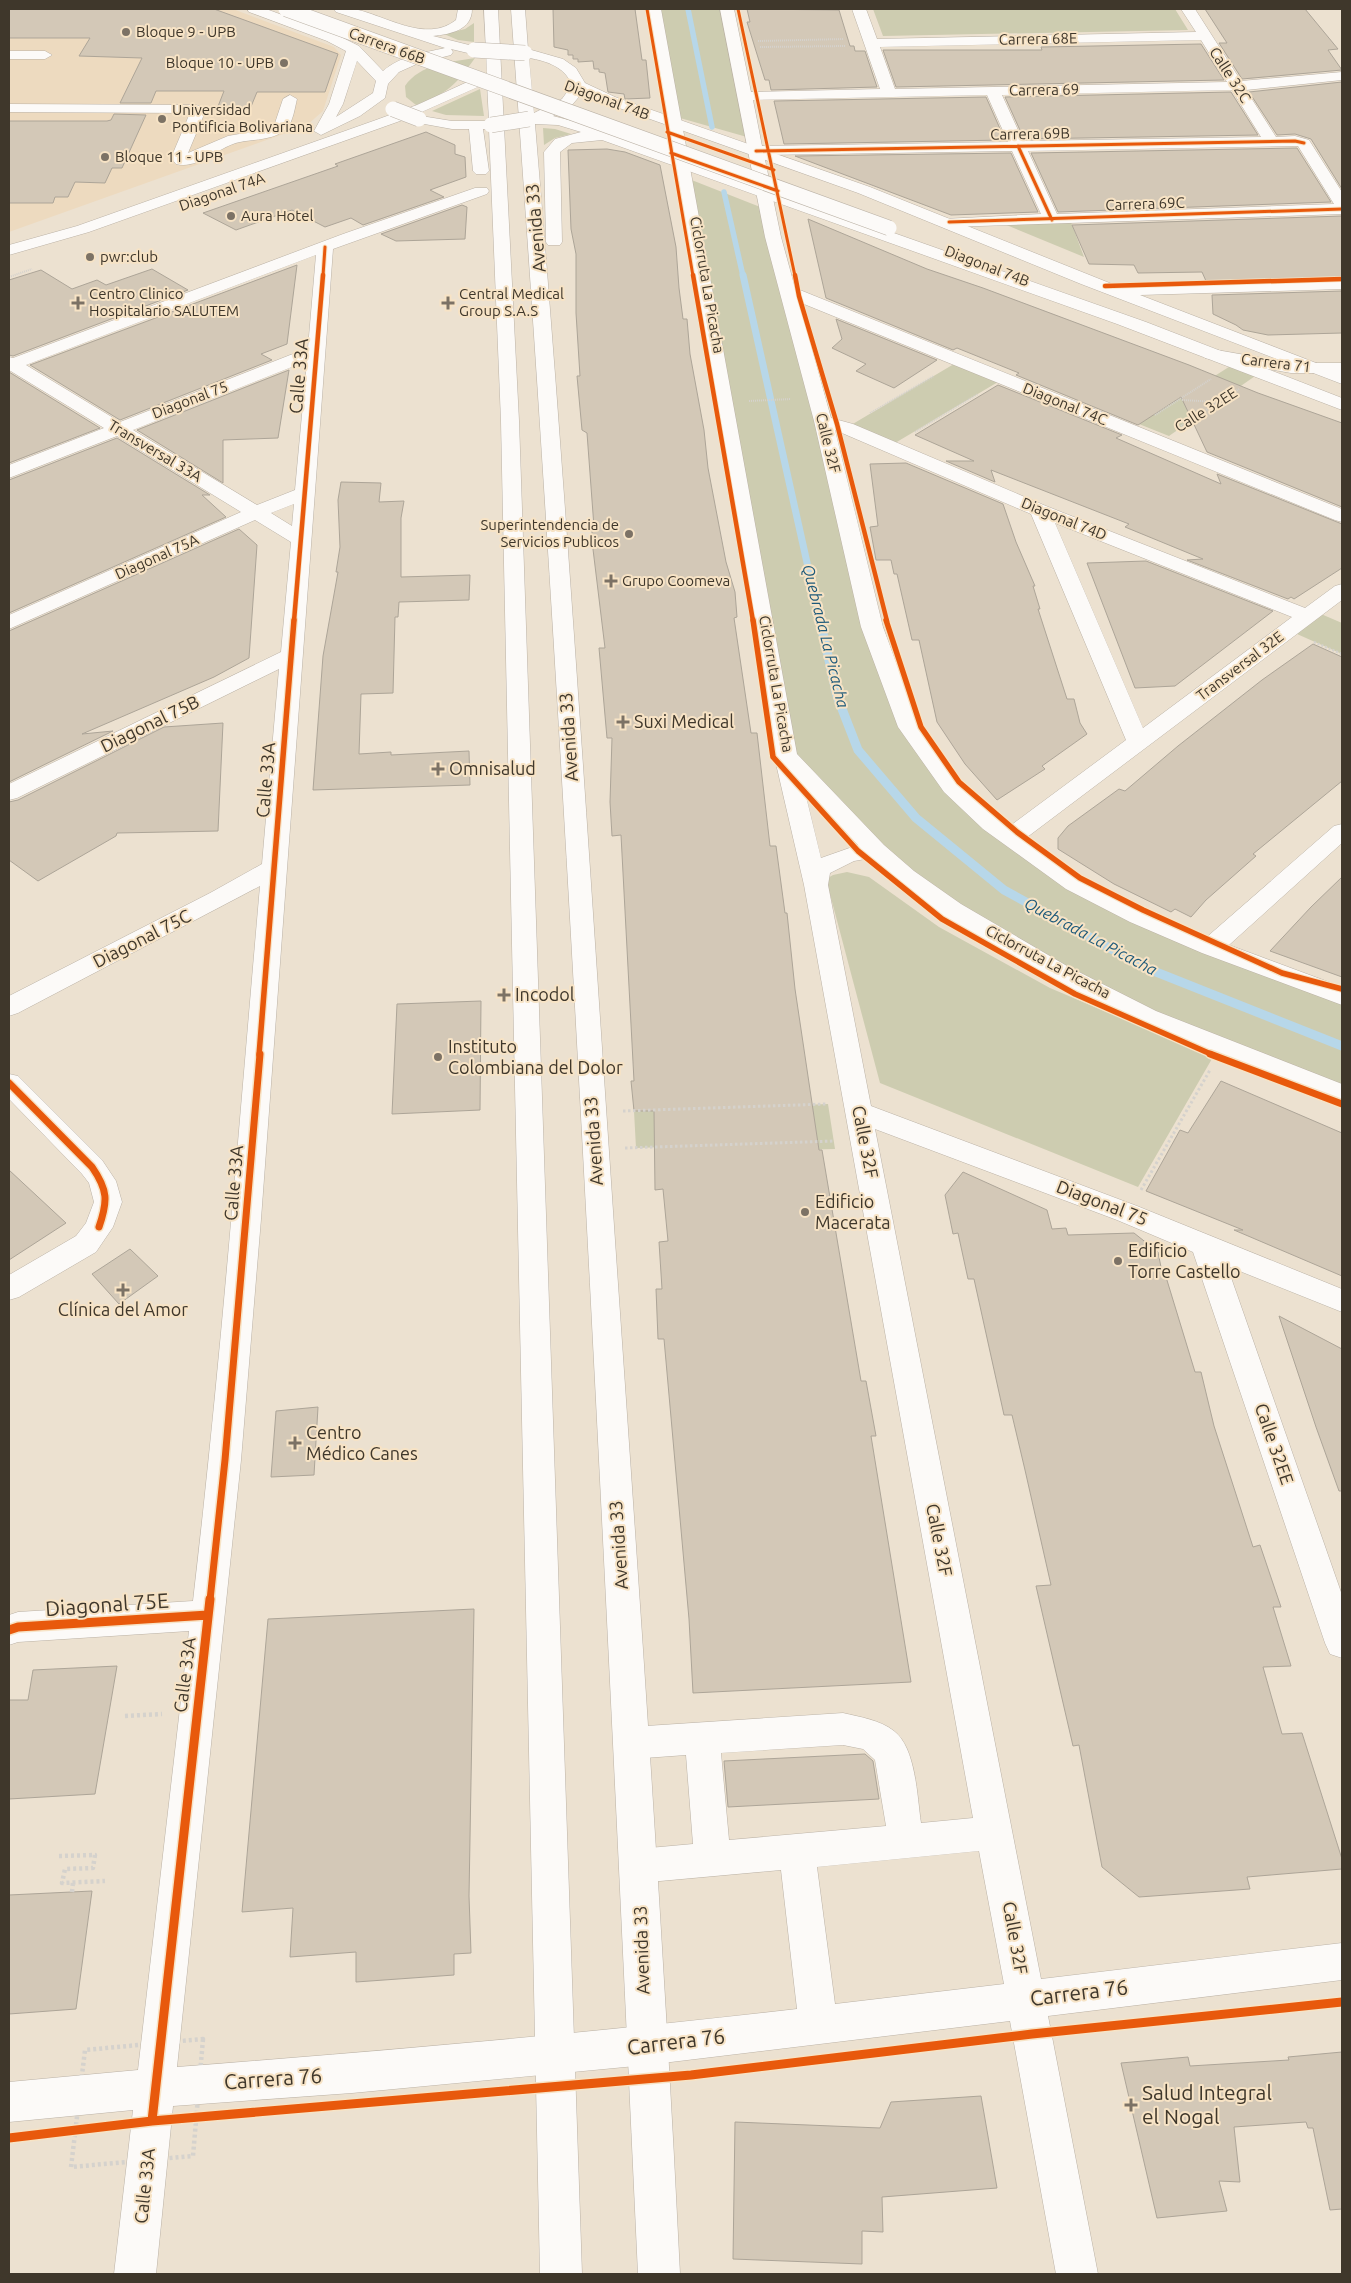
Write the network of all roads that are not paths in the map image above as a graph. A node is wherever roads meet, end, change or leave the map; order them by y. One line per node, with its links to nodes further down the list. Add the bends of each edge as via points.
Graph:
1 (286, 9): 25 (street, Carrera 66B, bridge)
2 (292, 9): 12 (street, via 277,12)
3 (313, 9): 25 (street, Carrera 66B)
4 (345, 9): 13 (street)
5 (465, 9): 14 (street, via 464,22 458,26 433,32)
6 (491, 9): 25 (street, Avenida 33)
7 (518, 9): 67 (street, Avenida 33)
8 (654, 9): 34 (street, Calle 32F)
9 (728, 9): 32 (street, Calle 32F)
10 (859, 9): 18 (street)
11 (1188, 9): 16 (street, Calle 32C)
12 (257, 10): 17 (street)
13 (371, 19): 14 (street); 17 (street, via 340,27 330,35)
14 (408, 32): 20 (street)
15 (534, 32): 23 (street)
16 (1204, 36): 18 (street, Carrera 68E); 28 (street, Calle 32C)
17 (332, 38): 19 (street)
18 (871, 42): 30 (street)
19 (354, 49): 26 (street); 41 (street, via 336,104)
20 (473, 50): 23 (street, bridge); 26 (street, via 433,55 407,63)
21 (45, 55): 22 (street)
22 (9, 56)
23 (549, 58): 27 (street, via 574,73)
24 (1342, 76): 28 (street, Carrera 69)
25 (494, 78): 60 (street, via 422,108 82,229); 63 (street, Diagonal 74B); 65 (street, Avenida 33); 66 (street, Diagonal 74B, bridge)
26 (382, 79): 31 (street)
27 (579, 85): 36 (street); 37 (street, via 567,104)
28 (1238, 86): 29 (street, Carrera 69); 43 (street, Calle 32C)
29 (993, 92): 30 (street, Carrera 69); 44 (street)
30 (889, 93): 32 (street, Carrera 69)
31 (380, 95): 39 (street, bridge, via 393,109); 41 (street, Diagonal 74A)
32 (745, 96): 45 (street, Calle 32F)
33 (290, 99): 35 (street, via 279,128 230,140 187,160 179,158 198,112 195,109)
34 (671, 103): 36 (street); 38 (street, Calle 32F)
35 (9, 108)
36 (634, 108): 38 (street)
37 (530, 119): 40 (street, bridge); 42 (street, via 571,124)
38 (674, 122): 45 (street); 46 (street, Calle 32F)
39 (436, 123): 40 (street); 61 (street, Diagonal 74A, via 394,132)
40 (475, 125): 50 (street)
41 (321, 131): 60 (street, Diagonal 74A)
42 (604, 135): 46 (street); 67 (street, via 567,140 554,147 552,152 555,262)
43 (1272, 142): 44 (street, Carrera 69B); 52 (street, Carrera 69B, via 1304,143)
44 (1018, 146): 45 (street, Carrera 69B); 56 (street)
45 (756, 151): 47 (street, Calle 32F); 49 (street)
46 (682, 164): 48 (street); 88 (street, Calle 32F)
47 (760, 168): 48 (street); 51 (street, Calle 32F)
48 (730, 181): 51 (street)
49 (864, 190): 55 (street, via 832,198 821,206); 57 (street)
50 (481, 191): 53 (street); 59 (street)
51 (765, 193): 55 (street); 64 (street, Calle 32F)
52 (1342, 204)
53 (483, 209)
54 (1342, 209): 56 (street, Carrera 69C)
55 (820, 212): 66 (street)
56 (1052, 220): 57 (street, Carrera 69C)
57 (949, 222): 63 (street)
58 (485, 226): 65 (street)
59 (325, 246): 68 (street, Calle 33A); 70 (street)
60 (9, 249)
61 (9, 266)
62 (1342, 284): 63 (street)
63 (1111, 288): 71 (street, Diagonal 74B)
64 (788, 291): 75 (street, Calle 32F); 81 (street, Diagonal 74C)
65 (504, 318): 118 (street, Avenida 33, via 510,421)
66 (1140, 326): 69 (street, Diagonal 74B)
67 (544, 335): 108 (street, Avenida 33)
68 (316, 351): 76 (street, Diagonal 75); 78 (street, Calle 33A)
69 (1211, 354): 71 (street, Carrera 71, via 1279,367); 74 (street, Diagonal 74B)
70 (10, 364): 76 (street, Transversal 33A)
71 (1315, 368): 72 (street, Carrera 71); 73 (street, Diagonal 74B)
72 (1342, 368)
73 (1342, 379)
74 (1342, 404)
75 (823, 421): 79 (street, Diagonal 74D); 91 (street, Calle 32F, via 872,627 909,727 952,787)
76 (117, 428): 77 (street, Diagonal 75); 80 (street, Transversal 33A)
77 (9, 472)
78 (305, 493): 80 (street, Diagonal 75A); 82 (street, Calle 33A)
79 (1039, 510): 84 (street, Diagonal 74D); 87 (street)
80 (256, 514): 82 (street, Transversal 33A); 85 (street, Diagonal 75A)
81 (1342, 516)
82 (301, 540): 86 (street, Calle 33A)
83 (1342, 590): 84 (street, Transversal 32E)
84 (1307, 616): 87 (street, Transversal 32E)
85 (9, 623)
86 (292, 655): 89 (street, Diagonal 75B); 93 (street, Calle 33A)
87 (1138, 742): 91 (street, Transversal 32E)
88 (785, 755): 92 (street); 94 (street, Calle 32F)
89 (9, 793)
90 (1342, 831): 95 (street)
91 (1010, 838): 95 (street, via 1075,884)
92 (876, 850): 94 (street, via 835,858 818,870); 99 (street, via 952,910 1058,972 1147,1017)
93 (274, 868): 97 (street, Diagonal 75C); 104 (street, Calle 33A, via 247,1219)
94 (816, 885): 100 (street, Calle 32F)
95 (1211, 947): 96 (street)
96 (1342, 996)
97 (9, 1007)
98 (9, 1083): 102 (street, via 92,1167 102,1181 108,1202 99,1227 86,1244)
99 (1342, 1094)
100 (860, 1118): 101 (street, Diagonal 75); 109 (street, Calle 32F)
101 (1206, 1244): 103 (street, Diagonal 75); 106 (street, Calle 32EE)
102 (9, 1289)
103 (1342, 1301)
104 (208, 1615): 105 (street, Diagonal 75E); 120 (street, Calle 33A)
105 (9, 1630)
106 (1342, 1643)
107 (702, 1739): 108 (street); 110 (street, via 843,1729 870,1735 885,1743 892,1754); 112 (street)
108 (631, 1743): 113 (street, Avenida 33)
109 (994, 1832): 110 (street); 115 (street, Calle 32F)
110 (906, 1840): 111 (street)
111 (797, 1851): 112 (street); 116 (street)
112 (714, 1859): 113 (street)
113 (638, 1866): 117 (street, Avenida 33)
114 (1342, 1962): 115 (street, Carrera 76)
115 (1026, 1999): 116 (street, Carrera 76); 124 (street, Calle 32F)
116 (818, 2025): 117 (street, Carrera 76)
117 (646, 2046): 118 (street, Carrera 76); 123 (street, Avenida 33)
118 (556, 2054): 120 (street, Carrera 76); 122 (street, Avenida 33)
119 (9, 2102): 120 (street, Carrera 76)
120 (154, 2104): 121 (street, Calle 33A)
121 (136, 2274)
122 (560, 2274)
123 (659, 2274)
124 (1077, 2274)

